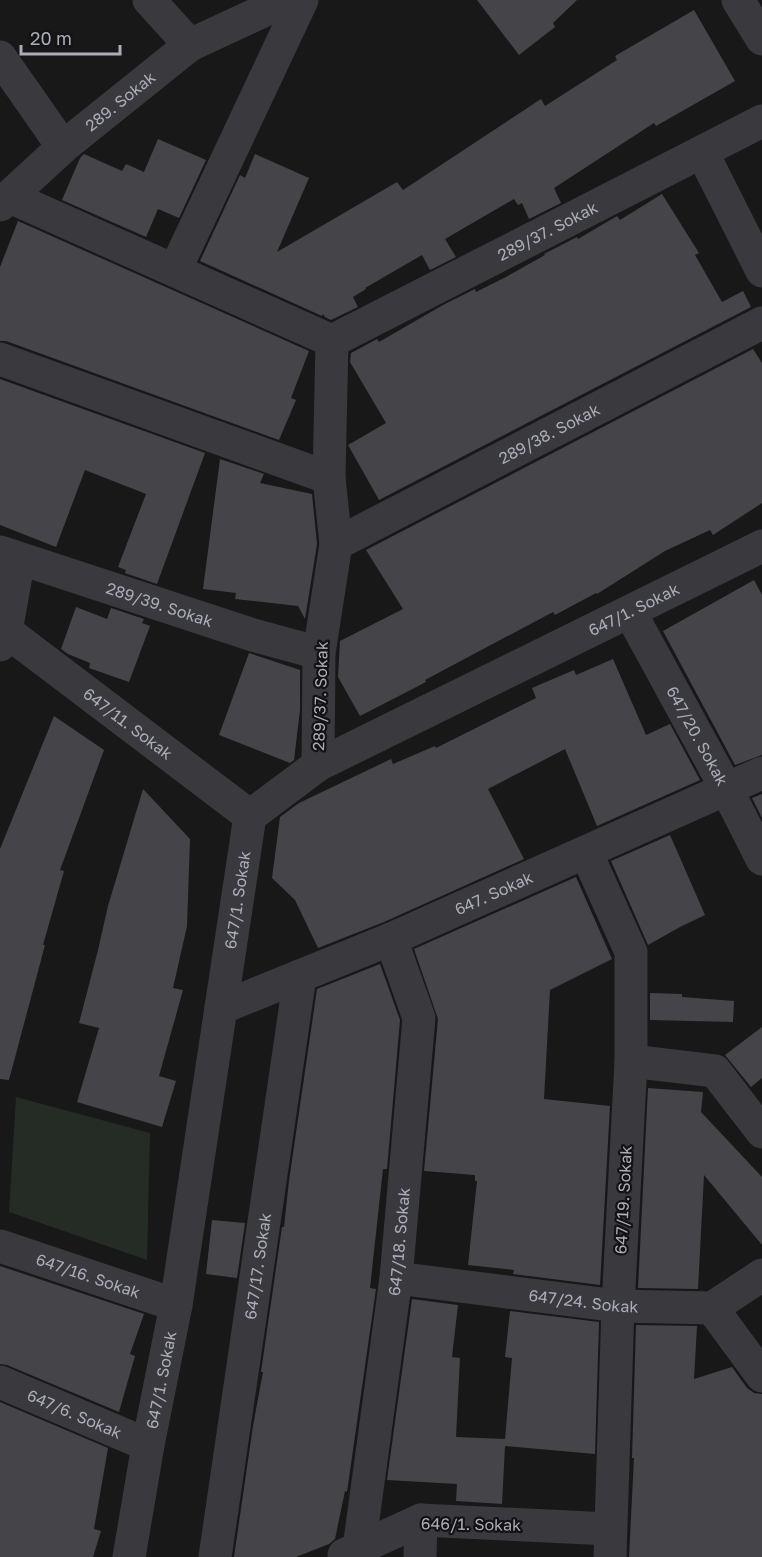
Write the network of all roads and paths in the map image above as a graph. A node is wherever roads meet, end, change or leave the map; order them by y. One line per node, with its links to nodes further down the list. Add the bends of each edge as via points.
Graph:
1 (149, 0): 6 (street)
2 (287, 0): 6 (street, 289. Sokak)
3 (302, 0): 12 (street)
4 (738, 0): 5 (street)
5 (762, 39)
6 (190, 45): 9 (street, 289. Sokak)
7 (0, 57): 9 (street)
8 (762, 121): 10 (street, 289/37. Sokak)
9 (63, 147): 11 (street, 289. Sokak)
10 (702, 152): 13 (street); 15 (street, 289/37. Sokak)
11 (5, 201): 12 (street)
12 (175, 270): 15 (street)
13 (762, 271)
14 (762, 323): 18 (street, 289/38. Sokak)
15 (332, 341): 17 (street, 289/37. Sokak)
16 (0, 359): 17 (street)
17 (329, 478): 18 (street, 289/37. Sokak)
18 (336, 544): 23 (street, 289/37. Sokak)
19 (762, 546): 21 (street, 647/1. Sokak)
20 (9, 555): 22 (street); 23 (street, 289/39. Sokak)
21 (630, 612): 24 (street, 647/1. Sokak); 26 (street, 647/20. Sokak)
22 (3, 638): 27 (street, 647/11. Sokak)
23 (319, 653): 24 (street, 289/37. Sokak)
24 (318, 765): 27 (street, 647/1. Sokak)
25 (762, 773): 26 (street, 647. Sokak)
26 (727, 790): 28 (street, 647. Sokak); 29 (street, 647/20. Sokak)
27 (250, 816): 32 (street, 647/1. Sokak)
28 (585, 852): 30 (street, 647. Sokak); 33 (street, 647/19. Sokak, via 631,952)
29 (762, 860)
30 (391, 939): 31 (street, 647. Sokak); 37 (street, 647/18. Sokak, via 419,1018)
31 (300, 976): 32 (street, 647. Sokak); 48 (street, 647/17. Sokak)
32 (221, 1008): 38 (street, 647/1. Sokak)
33 (631, 1061): 34 (street, via 715,1071); 39 (street, 647/19. Sokak)
34 (762, 1132)
35 (0, 1246): 38 (street, 647/16. Sokak)
36 (762, 1275): 40 (street)
37 (396, 1278): 39 (street, 647/24. Sokak); 46 (street, 647/18. Sokak)
38 (176, 1305): 43 (street, 647/1. Sokak)
39 (618, 1306): 40 (street, 647/24. Sokak); 45 (street, 647/19. Sokak)
40 (712, 1308): 41 (street)
41 (762, 1376)
42 (0, 1382): 43 (street, 647/6. Sokak)
43 (148, 1445): 47 (street, 647/1. Sokak)
44 (421, 1520): 45 (street, 646/1. Sokak); 46 (street, 646/1. Sokak); 49 (street)
45 (610, 1543)
46 (350, 1552)
47 (129, 1557)
48 (215, 1557)
49 (420, 1557)

